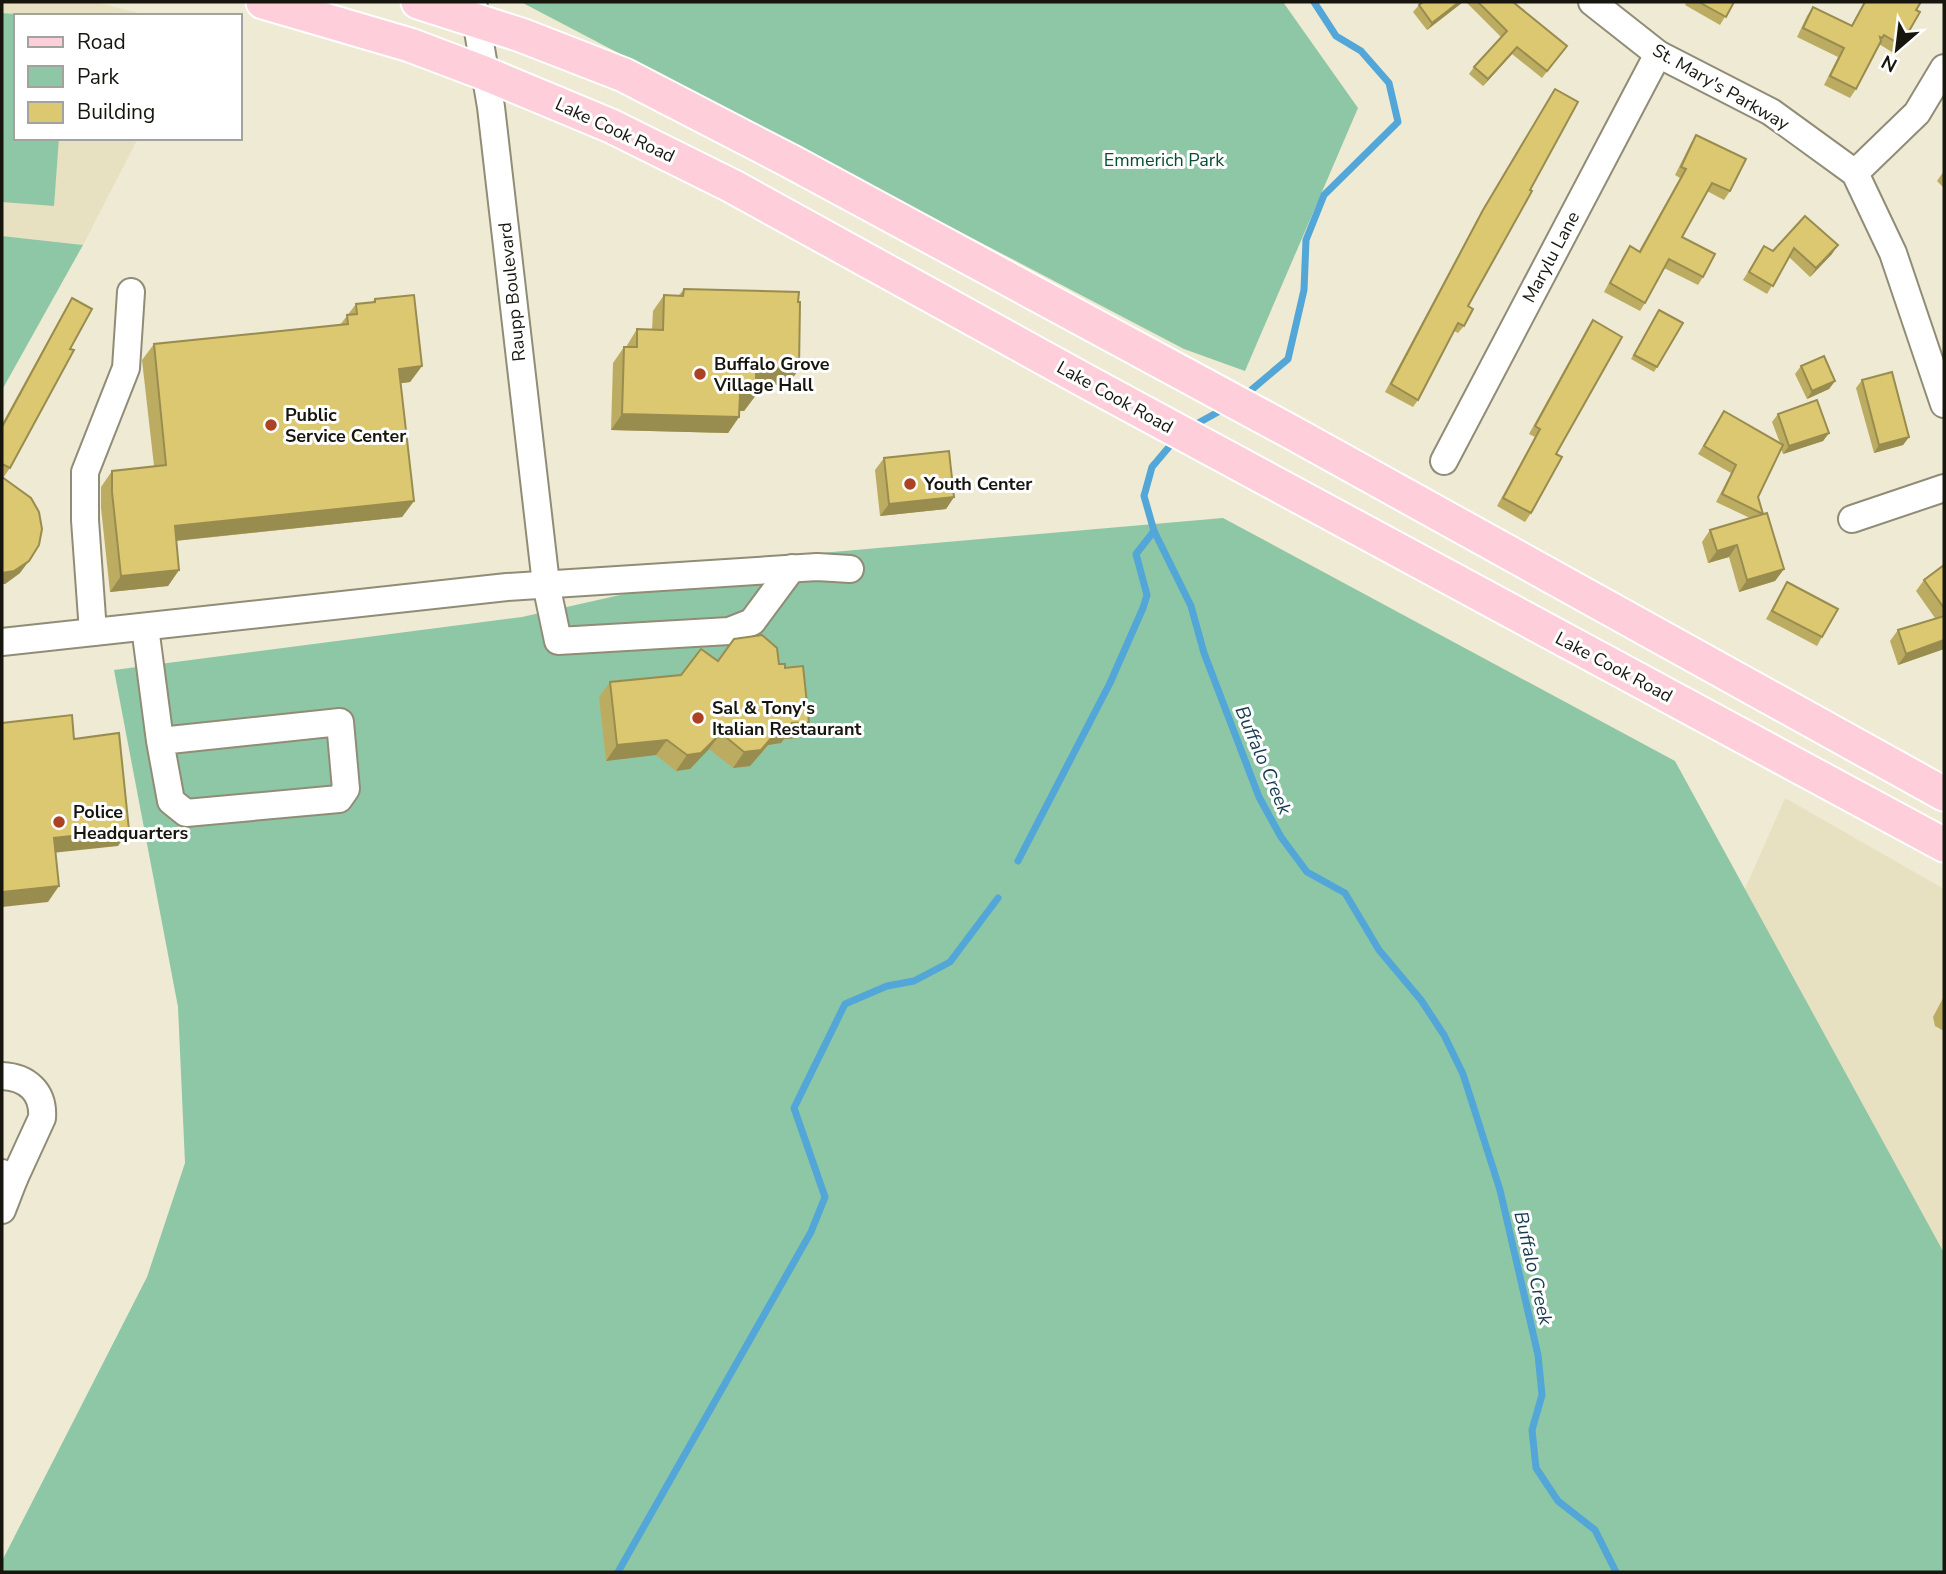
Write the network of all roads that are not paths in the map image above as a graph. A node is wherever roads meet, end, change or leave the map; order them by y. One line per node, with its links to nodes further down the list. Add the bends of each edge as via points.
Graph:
1 (263, 2): 7 (main road, Lake Cook Road)
2 (418, 2): 4 (main road)
3 (1592, 2): 5 (street, St. Mary's Parkway)
4 (475, 10): 7 (street, Raupp Boulevard); 21 (main road, via 624,75 792,162)
5 (1658, 54): 8 (street, St. Mary's Parkway, via 1771,112); 11 (street, Marylu Lane)
6 (1944, 68): 8 (street, via 1917,113)
7 (484, 72): 16 (street, Raupp Boulevard); 22 (main road, Lake Cook Road, via 611,126 732,186)
8 (1855, 173): 10 (street, St. Mary's Parkway, via 1893,253)
9 (131, 292): 18 (street, via 127,368 85,472)
10 (1944, 404)
11 (1444, 461)
12 (1944, 488): 13 (street)
13 (1852, 519)
14 (792, 568): 15 (street); 16 (street); 16 (street, Raupp Boulevard, via 752,622 729,631 558,641)
15 (850, 569)
16 (546, 584): 17 (street)
17 (145, 627): 18 (street); 20 (street)
18 (93, 632): 19 (street)
19 (2, 642)
20 (160, 741): 20 (street, via 340,722 346,789 339,799 186,813 171,801)
21 (1944, 794)
22 (1944, 845)
23 (2, 1076): 24 (street, via 30,1085 43,1108 42,1118)
24 (8, 1176): 25 (street)
25 (2, 1210)

